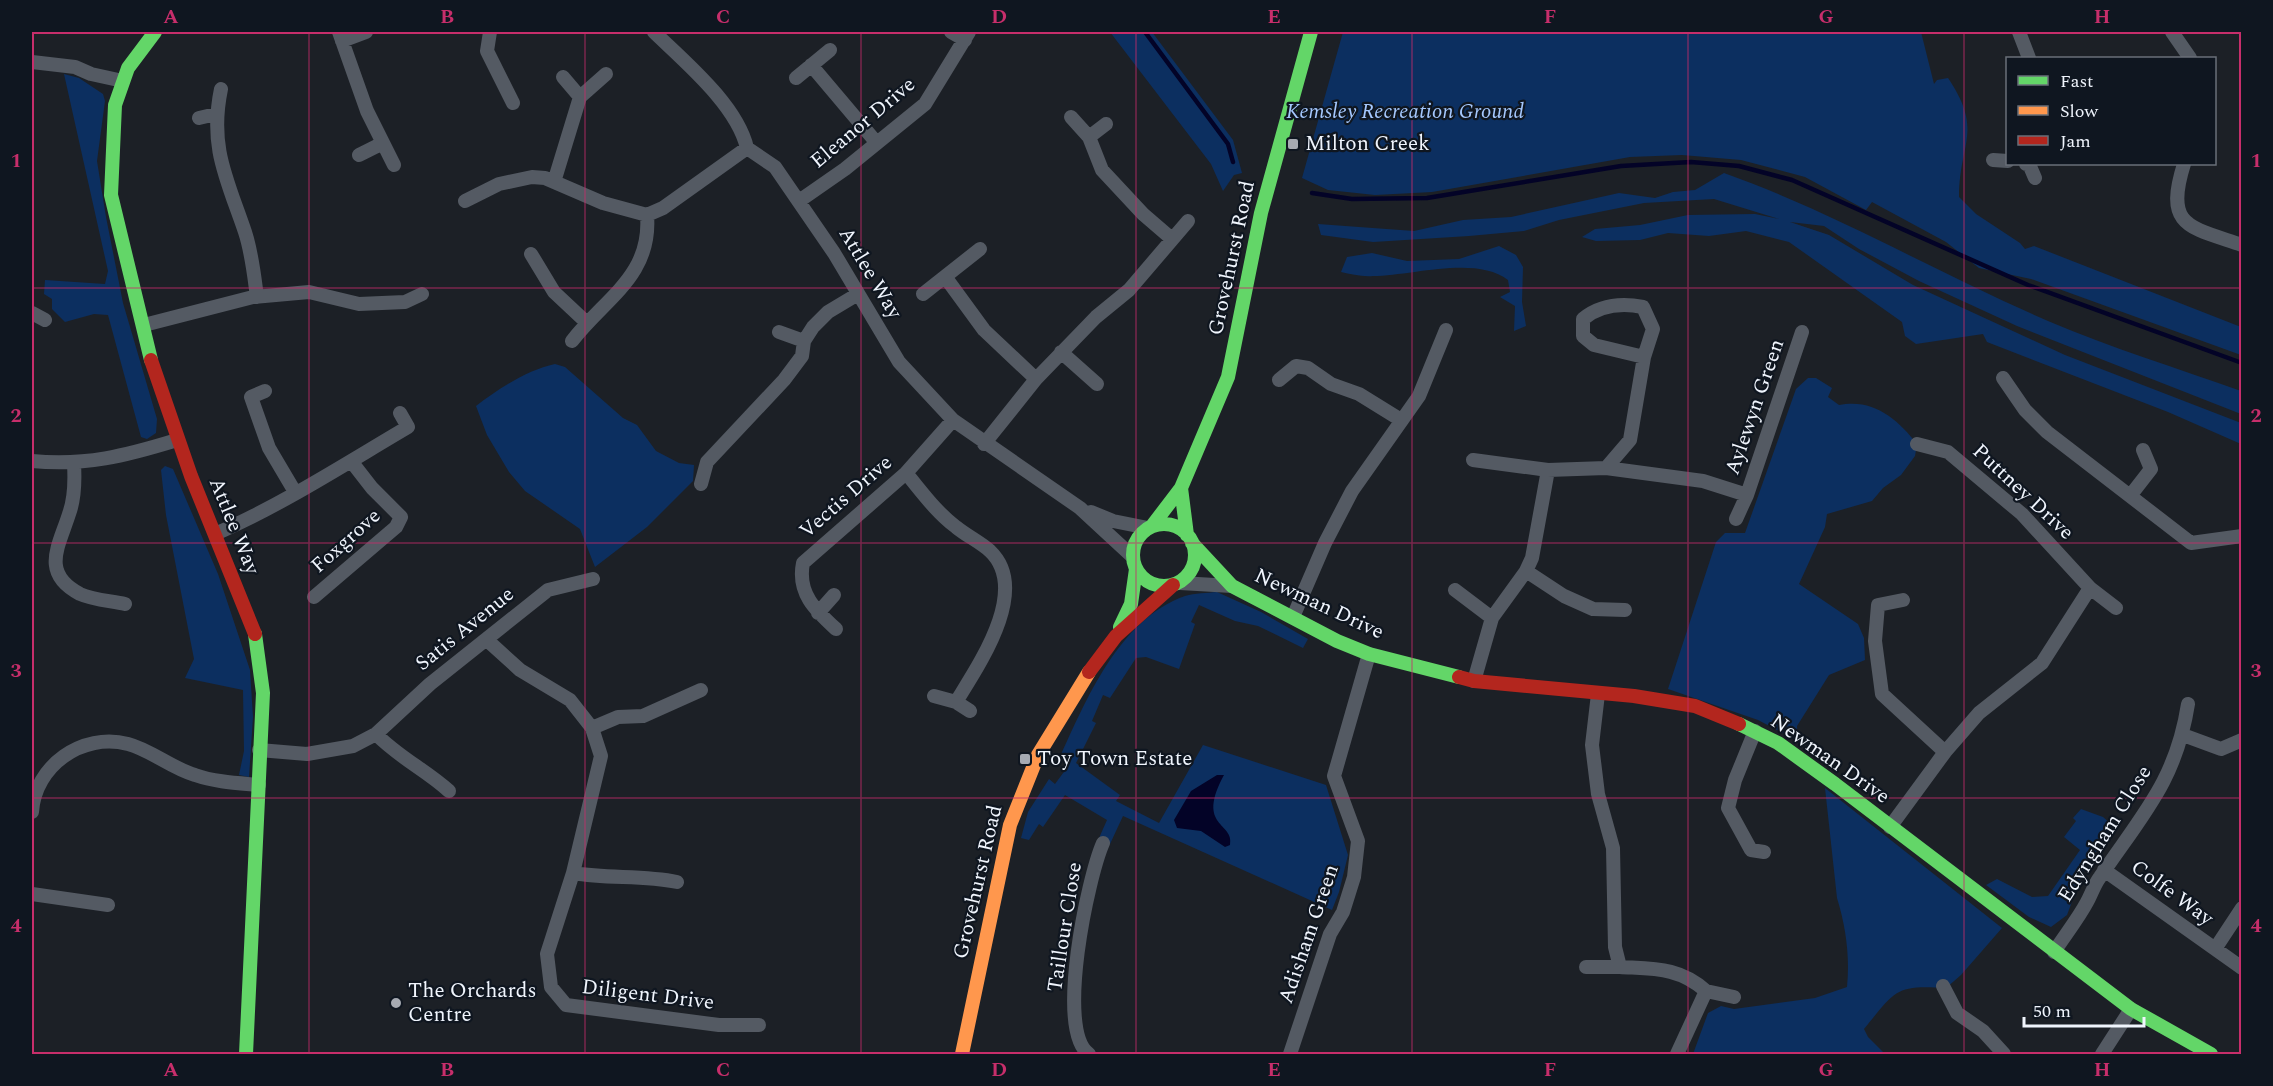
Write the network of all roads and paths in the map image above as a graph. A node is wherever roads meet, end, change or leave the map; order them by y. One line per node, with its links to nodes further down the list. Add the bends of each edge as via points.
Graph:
1 (155, 32): 19 (street, Attlee Way)
2 (366, 32): 9 (street)
3 (490, 32): 22 (street, via 487,51)
4 (654, 32): 30 (street, via 730,112 743,132)
5 (951, 32): 10 (street, Eleanor Drive)
6 (1311, 32): 83 (street, Grovehurst Road, via 1261,213 1228,377)
7 (2019, 32): 12 (street)
8 (2172, 32): 13 (street)
9 (341, 36): 29 (street)
10 (967, 36): 28 (street, Eleanor Drive, via 925,104)
11 (830, 50): 15 (street)
12 (2029, 57)
13 (2189, 57)
14 (32, 62): 19 (street, via 75,67)
15 (811, 65): 18 (street); 28 (street)
16 (606, 74): 21 (street)
17 (563, 77): 21 (street)
18 (796, 78)
19 (123, 81): 55 (street, Attlee Way, via 112,127 111,195)
20 (221, 89): 23 (street)
21 (580, 98): 38 (street)
22 (513, 103)
23 (216, 114): 25 (street); 51 (street, via 221,166 246,234)
24 (1071, 117): 27 (street)
25 (199, 118)
26 (1106, 124): 27 (street)
27 (1089, 137): 43 (street, via 1102,170)
28 (876, 142): 40 (street, Eleanor Drive)
29 (381, 144): 31 (street); 34 (street)
30 (747, 148): 40 (street, Attlee Way, via 776,167); 41 (street, via 663,208)
31 (359, 155)
32 (1993, 160): 33 (street)
33 (2006, 161)
34 (394, 165)
35 (2028, 165): 37 (street)
36 (2184, 165): 44 (street, via 2176,194 2184,221)
37 (2035, 178)
38 (554, 182): 39 (street, via 532,177 499,184); 41 (street, via 603,203)
39 (465, 201)
40 (799, 201): 49 (street, Attlee Way)
41 (647, 215): 54 (street, via 646,243 634,273)
42 (1188, 221): 43 (street)
43 (1172, 239): 61 (street, via 1129,290)
44 (2241, 245)
45 (980, 249): 47 (street)
46 (531, 254): 54 (street, via 554,292)
47 (946, 278): 50 (street); 64 (street, via 984,330)
48 (422, 294): 51 (street, via 405,302 359,304 309,292)
49 (858, 294): 60 (street, via 828,312); 69 (street, Attlee Way, via 899,362)
50 (923, 294)
51 (257, 297): 55 (street)
52 (32, 313): 53 (street)
53 (45, 320)
54 (586, 322): 59 (street)
55 (144, 325): 71 (street, Attlee Way, via 156,380)
56 (1446, 330): 70 (street, via 1419,396)
57 (779, 332): 60 (street)
58 (1802, 332): 85 (street, Aylewyn Green)
59 (572, 340)
60 (804, 341): 82 (street, via 802,356 784,380 707,462)
61 (1061, 352): 64 (street); 66 (street)
62 (1644, 357): 62 (street, via 1653,329 1643,307 1606,307 1582,319 1583,336 1594,345); 79 (street, via 1630,440)
63 (2003, 378): 86 (street, via 2025,410 2047,432)
64 (1036, 379): 72 (street)
65 (1279, 380): 70 (street, via 1296,366 1308,369)
66 (1097, 384)
67 (265, 391): 84 (street, via 251,397 269,448)
68 (400, 413): 77 (street, via 408,428)
69 (953, 420): 72 (street, Attlee Way); 81 (street, Vectis Drive)
70 (1401, 420): 107 (street, via 1352,491)
71 (177, 440): 78 (street); 90 (street, Attlee Way)
72 (984, 444): 87 (street, Attlee Way)
73 (1917, 444): 98 (street, Puttney Drive, via 1948,452 1983,481 2022,514)
74 (2143, 450): 86 (street, via 2151,469)
75 (1473, 460): 80 (street)
76 (32, 461): 78 (street)
77 (351, 461): 84 (street); 101 (street, Foxgrove, via 401,517 396,527)
78 (74, 464): 103 (street, via 75,487 57,546 55,567 64,582 81,595)
79 (1606, 468): 80 (street); 85 (street, via 1703,481)
80 (1548, 470): 94 (street, via 1537,538)
81 (906, 473): 106 (street, Vectis Drive, via 802,563 806,599); 117 (street, via 932,506 991,552 1005,581 1002,608 990,647)
82 (701, 484)
83 (1181, 488): 89 (street, Grovehurst Road); 92 (street)
84 (295, 492): 90 (street, via 260,515)
85 (1747, 495): 88 (street, Aylewyn Green)
86 (2130, 496): 91 (street, via 2191,543)
87 (1080, 508): 89 (street, Attlee Way, via 1113,521); 93 (street, Attlee Way)
88 (1736, 519)
89 (1150, 527): 92 (street, via 1170,525); 93 (street, via 1136,542)
90 (215, 534): 125 (street, Attlee Way, via 254,628 263,693)
91 (2241, 536)
92 (1190, 539): 96 (street, via 1195,558 1193,568); 97 (street, Newman Drive)
93 (1135, 563): 96 (street, via 1151,584); 110 (street, Grovehurst Road, via 1131,604)
94 (1526, 571): 105 (street, via 1593,609); 108 (street)
95 (593, 579): 111 (street, Satis Avenue, via 548,590)
96 (1176, 584): 97 (street, Newman Drive); 110 (street, Grovehurst Road)
97 (1232, 586): 107 (street, Newman Drive)
98 (2090, 588): 104 (street, Puttney Drive); 126 (street, via 2042,663 1979,713)
99 (1455, 590): 108 (street)
100 (834, 595): 106 (street)
101 (314, 597)
102 (1904, 600): 126 (street, via 1878,605 1875,641 1882,694)
103 (125, 604)
104 (2116, 608)
105 (1625, 610)
106 (818, 613): 109 (street, Vectis Drive)
107 (1293, 617): 112 (street, Newman Drive)
108 (1492, 618): 113 (street)
109 (836, 629)
110 (1116, 636): 150 (street, Grovehurst Road, via 1059,719 1021,795 1010,825)
111 (487, 640): 120 (street, Diligent Drive, via 520,670 570,700); 122 (street, Satis Avenue, via 430,684)
112 (1369, 654): 113 (street, Newman Drive); 152 (street, Adisham Green, via 1334,776 1358,842 1355,869 1344,912 1330,934)
113 (1474, 681): 115 (street, Newman Drive)
114 (701, 690): 120 (street, via 643,716 618,717)
115 (1598, 694): 121 (street, Newman Drive, via 1695,706); 142 (street, via 1592,745 1598,794 1613,848 1615,947)
116 (934, 696): 117 (street)
117 (956, 702): 119 (street)
118 (2188, 704): 123 (street, Edyngham Close)
119 (970, 711)
120 (592, 728): 134 (street, Diligent Drive, via 601,756)
121 (1755, 731): 130 (street, Newman Drive, via 1788,750); 132 (street, via 1728,808 1751,850)
122 (376, 734): 125 (street, Satis Avenue, via 353,747 327,752); 128 (street, via 392,751 427,771)
123 (2183, 735): 124 (street, via 2221,749); 133 (street, Edyngham Close, via 2172,768 2151,807)
124 (2241, 740)
125 (260, 750): 127 (street, Attlee Way)
126 (1945, 752): 130 (street)
127 (259, 785): 129 (street, via 196,776 128,744 89,744 71,750 52,765 41,780); 149 (street, Attlee Way)
128 (449, 790)
129 (32, 812)
130 (1890, 827): 140 (street, Newman Drive)
131 (1103, 843): 151 (street, Taillour Close, via 1087,897 1074,990 1074,1016)
132 (1764, 852)
133 (2104, 870): 139 (street, Colfe Way); 140 (street, Edyngham Close)
134 (573, 873): 135 (street); 148 (street, Diligent Drive, via 547,954 551,987 566,1005 719,1025)
135 (678, 882)
136 (32, 894): 137 (street)
137 (108, 905)
138 (2241, 908): 139 (street, Colfe Way)
139 (2215, 949): 143 (street, Colfe Way)
140 (2054, 952): 147 (street, Newman Drive)
141 (1586, 967): 142 (street)
142 (1620, 967): 145 (street, via 1671,971 1690,977)
143 (2241, 968)
144 (1943, 986): 154 (street, via 1955,1017 1983,1031)
145 (1706, 991): 146 (street); 153 (street)
146 (1734, 997)
147 (2131, 1009): 155 (street); 156 (street, Newman Drive)
148 (759, 1025)
149 (246, 1054)
150 (962, 1054)
151 (1083, 1054)
152 (1290, 1054)
153 (1677, 1054)
154 (2004, 1054)
155 (2102, 1054)
156 (2211, 1054)

